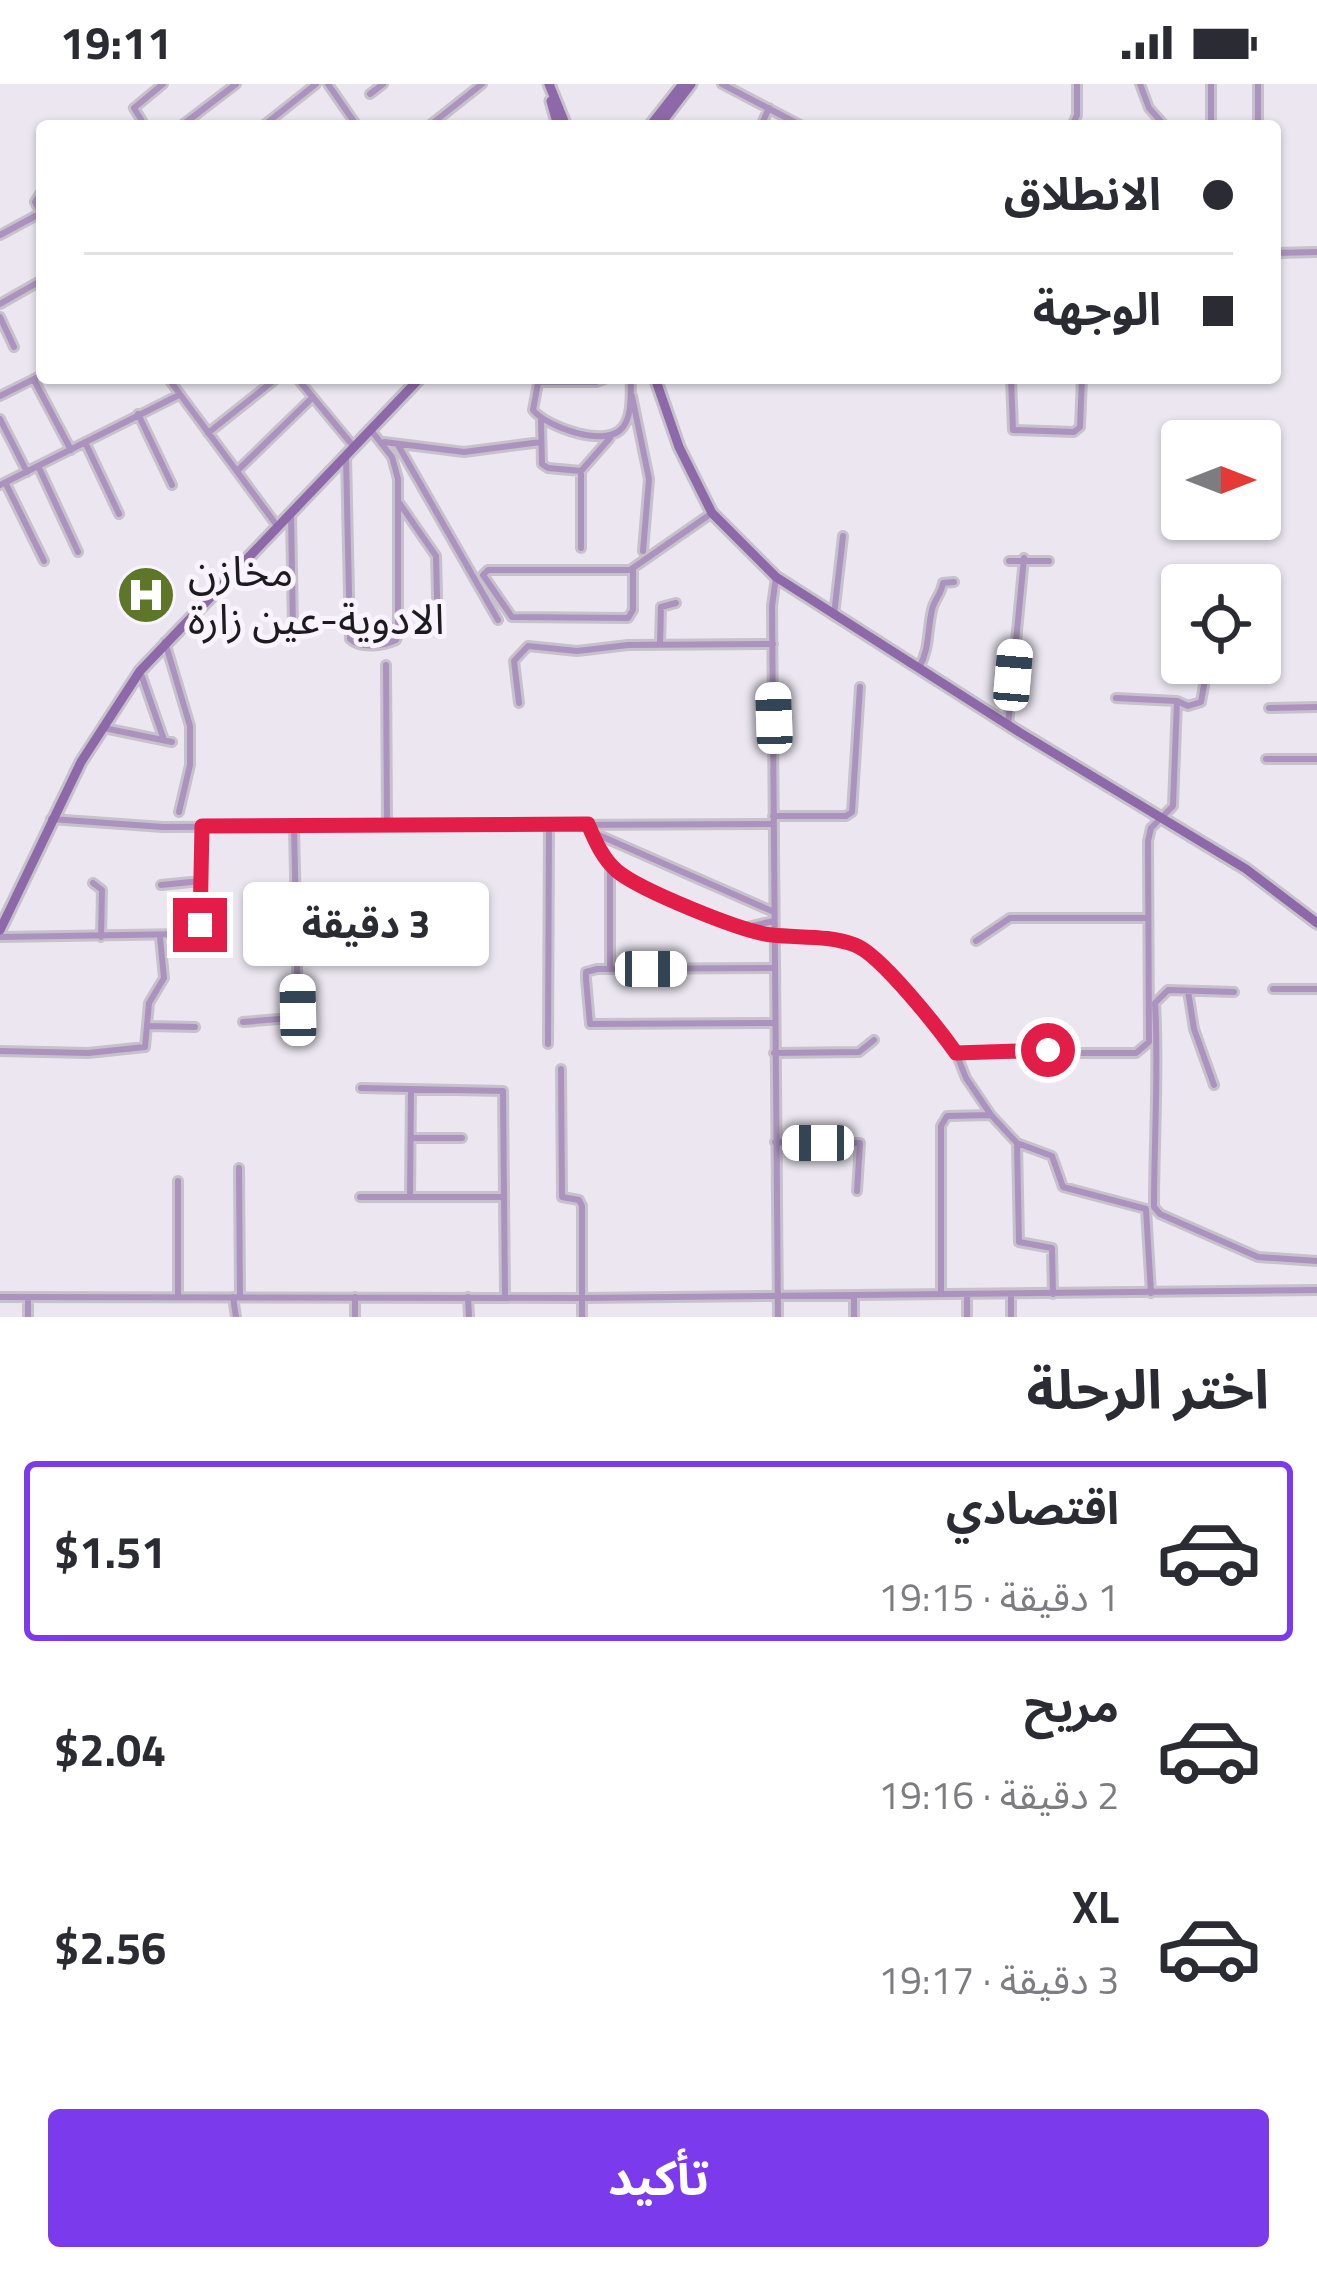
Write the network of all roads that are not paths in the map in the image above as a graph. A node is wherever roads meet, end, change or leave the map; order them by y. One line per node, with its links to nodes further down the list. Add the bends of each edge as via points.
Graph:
1 (163, 84): 17 (street, via 134,108)
2 (236, 84): 18 (street)
3 (316, 84): 14 (street)
4 (328, 84): 20 (street)
5 (383, 84): 15 (street)
6 (482, 84): 21 (street)
7 (548, 84): 22 (main road)
8 (687, 84): 23 (main road)
9 (722, 84): 16 (street)
10 (1077, 84): 26 (street)
11 (1140, 84): 27 (street)
12 (1211, 84): 28 (street)
13 (1258, 84): 29 (street)
14 (304, 88): 19 (street)
15 (370, 94)
16 (769, 108): 24 (street); 25 (street)
17 (141, 120)
18 (189, 120)
19 (269, 120)
20 (351, 120)
21 (437, 120)
22 (560, 120)
23 (660, 120)
24 (763, 120)
25 (791, 120)
26 (1075, 120)
27 (1160, 120)
28 (1211, 120)
29 (1258, 120)
30 (36, 216): 31 (street)
31 (0, 235)
32 (1317, 252): 33 (street)
33 (1281, 253)
34 (36, 283): 35 (street)
35 (0, 304)
36 (0, 317): 37 (street)
37 (14, 347)
38 (36, 379): 51 (street)
39 (41, 384): 64 (street)
40 (172, 384): 50 (street)
41 (269, 384): 57 (street)
42 (302, 384): 52 (street)
43 (414, 384): 56 (main road)
44 (538, 384): 55 (street, via 533,410)
45 (630, 384): 58 (street, via 625,426)
46 (630, 384): 79 (street, via 650,479)
47 (658, 384): 74 (main road)
48 (1011, 384): 49 (street, via 1013,430 1074,432)
49 (1082, 384)
50 (179, 395): 53 (street); 57 (street)
51 (0, 396)
52 (314, 397): 63 (street); 67 (street)
53 (138, 414): 60 (street); 71 (street)
54 (0, 419): 69 (street)
55 (542, 421): 58 (street, via 582,435); 61 (street)
56 (370, 429): 59 (street); 63 (main road)
57 (208, 433): 67 (street)
58 (614, 434): 68 (street)
59 (380, 441): 62 (street); 72 (street, via 396,465)
60 (86, 442): 64 (street); 75 (street)
61 (542, 442): 62 (street, via 480,452); 68 (street, via 544,466)
62 (398, 445): 90 (street)
63 (354, 447): 65 (main road)
64 (71, 450): 66 (street)
65 (346, 456): 72 (street, via 349,630 357,644 396,640); 73 (main road)
66 (38, 466): 69 (street); 80 (street)
67 (237, 471): 76 (street)
68 (581, 471): 78 (street)
69 (27, 472): 70 (street)
70 (3, 484): 82 (street)
71 (172, 485)
72 (398, 501): 92 (street, via 436,556)
73 (291, 513): 76 (main road); 91 (street)
74 (712, 513): 85 (street); 86 (main road)
75 (118, 514)
76 (278, 526): 93 (main road)
77 (843, 536): 89 (street)
78 (581, 548)
79 (643, 551)
80 (78, 552)
81 (1024, 558): 83 (street); 84 (street); 106 (street)
82 (44, 561)
83 (1009, 561)
84 (1049, 561)
85 (633, 569): 85 (street, via 488,570 483,575 512,617 628,619)
86 (776, 577): 89 (main road); 95 (street)
87 (954, 582): 97 (street, via 943,583 933,604)
88 (676, 602): 94 (street, via 661,607)
89 (834, 615): 97 (main road)
90 (498, 620)
91 (293, 629)
92 (438, 633)
93 (166, 642): 98 (main road); 110 (street, via 190,726)
94 (660, 644): 95 (street); 103 (street, via 528,646 514,661)
95 (773, 644): 113 (street)
96 (386, 664): 114 (street)
97 (919, 668): 106 (main road)
98 (140, 671): 107 (main road); 107 (street, via 168,741)
99 (1204, 684): 102 (street, via 1201,702)
100 (860, 687): 113 (street, via 852,812)
101 (1116, 698): 102 (street)
102 (1178, 701): 111 (street, via 1173,806)
103 (519, 704)
104 (1317, 707): 105 (street)
105 (1269, 708)
106 (1008, 725): 111 (main road)
107 (101, 727): 112 (main road)
108 (1267, 760): 109 (street)
109 (1317, 760)
110 (179, 812)
111 (1162, 818): 124 (street, via 1148,841); 125 (main road)
112 (51, 819): 116 (street); 128 (main road)
113 (773, 820): 118 (street); 123 (street)
114 (387, 824): 115 (street); 117 (street)
115 (549, 825): 118 (street); 145 (street)
116 (202, 826): 117 (street); 120 (street)
117 (294, 827): 140 (street, via 298,1010 291,1018)
118 (590, 828): 119 (street); 123 (street)
119 (610, 864): 127 (street); 135 (street)
120 (200, 881): 122 (street); 126 (street)
121 (93, 884): 131 (street, via 102,890)
122 (161, 885)
123 (774, 916): 127 (street); 130 (street)
124 (1148, 918): 133 (street, via 1010,918); 148 (street, via 1150,1040 1138,1053)
125 (1317, 923)
126 (200, 925)
127 (743, 928): 130 (street)
128 (0, 934): 131 (street)
129 (185, 934): 132 (street)
130 (773, 936): 134 (street); 148 (street, via 862,947)
131 (101, 937): 132 (street)
132 (160, 937): 142 (street, via 164,979 149,1003)
133 (976, 941)
134 (773, 968): 135 (street); 141 (street)
135 (610, 969): 141 (street, via 586,972 590,1024)
136 (1273, 988): 137 (street)
137 (1317, 989)
138 (1188, 991): 139 (street); 150 (street); 164 (street, via 1168,990 1155,1003 1155,1210 1258,1257)
139 (1234, 992)
140 (243, 1022)
141 (774, 1023): 147 (street)
142 (149, 1026): 143 (street); 146 (street, via 141,1049)
143 (195, 1027)
144 (874, 1040): 147 (street, via 859,1052)
145 (548, 1044)
146 (0, 1051)
147 (774, 1053): 156 (street)
148 (956, 1053): 153 (street)
149 (561, 1069): 180 (street, via 562,1197 582,1206)
150 (1214, 1085)
151 (361, 1088): 152 (street)
152 (411, 1089): 154 (street); 163 (street, via 501,1089)
153 (991, 1115): 157 (street); 168 (street, via 942,1120)
154 (410, 1138): 155 (street); 162 (street)
155 (462, 1138)
156 (775, 1142): 160 (street, via 860,1143); 167 (street)
157 (1017, 1143): 166 (street, via 1052,1156 1063,1187 1146,1209); 169 (street, via 1019,1242 1052,1248)
158 (239, 1168): 175 (street)
159 (178, 1181): 174 (street)
160 (857, 1191)
161 (360, 1197): 162 (street)
162 (410, 1197): 163 (street)
163 (504, 1197): 178 (street)
164 (1317, 1261)
165 (1317, 1290): 166 (street)
166 (1151, 1293): 169 (street)
167 (777, 1294): 170 (street); 180 (street); 186 (street)
168 (941, 1294): 170 (street); 171 (street)
169 (1053, 1294): 172 (street)
170 (854, 1295): 187 (street)
171 (967, 1295): 172 (street); 188 (street)
172 (1011, 1295): 189 (street)
173 (0, 1297): 179 (street)
174 (178, 1297): 175 (street); 179 (street)
175 (237, 1297): 176 (street); 182 (street)
176 (355, 1297): 177 (street); 183 (street)
177 (468, 1297): 178 (street); 184 (street)
178 (505, 1297): 180 (street)
179 (28, 1298): 181 (street)
180 (582, 1298): 185 (street)
181 (28, 1317)
182 (236, 1317)
183 (355, 1317)
184 (469, 1317)
185 (582, 1317)
186 (778, 1317)
187 (854, 1317)
188 (967, 1317)
189 (1011, 1317)

